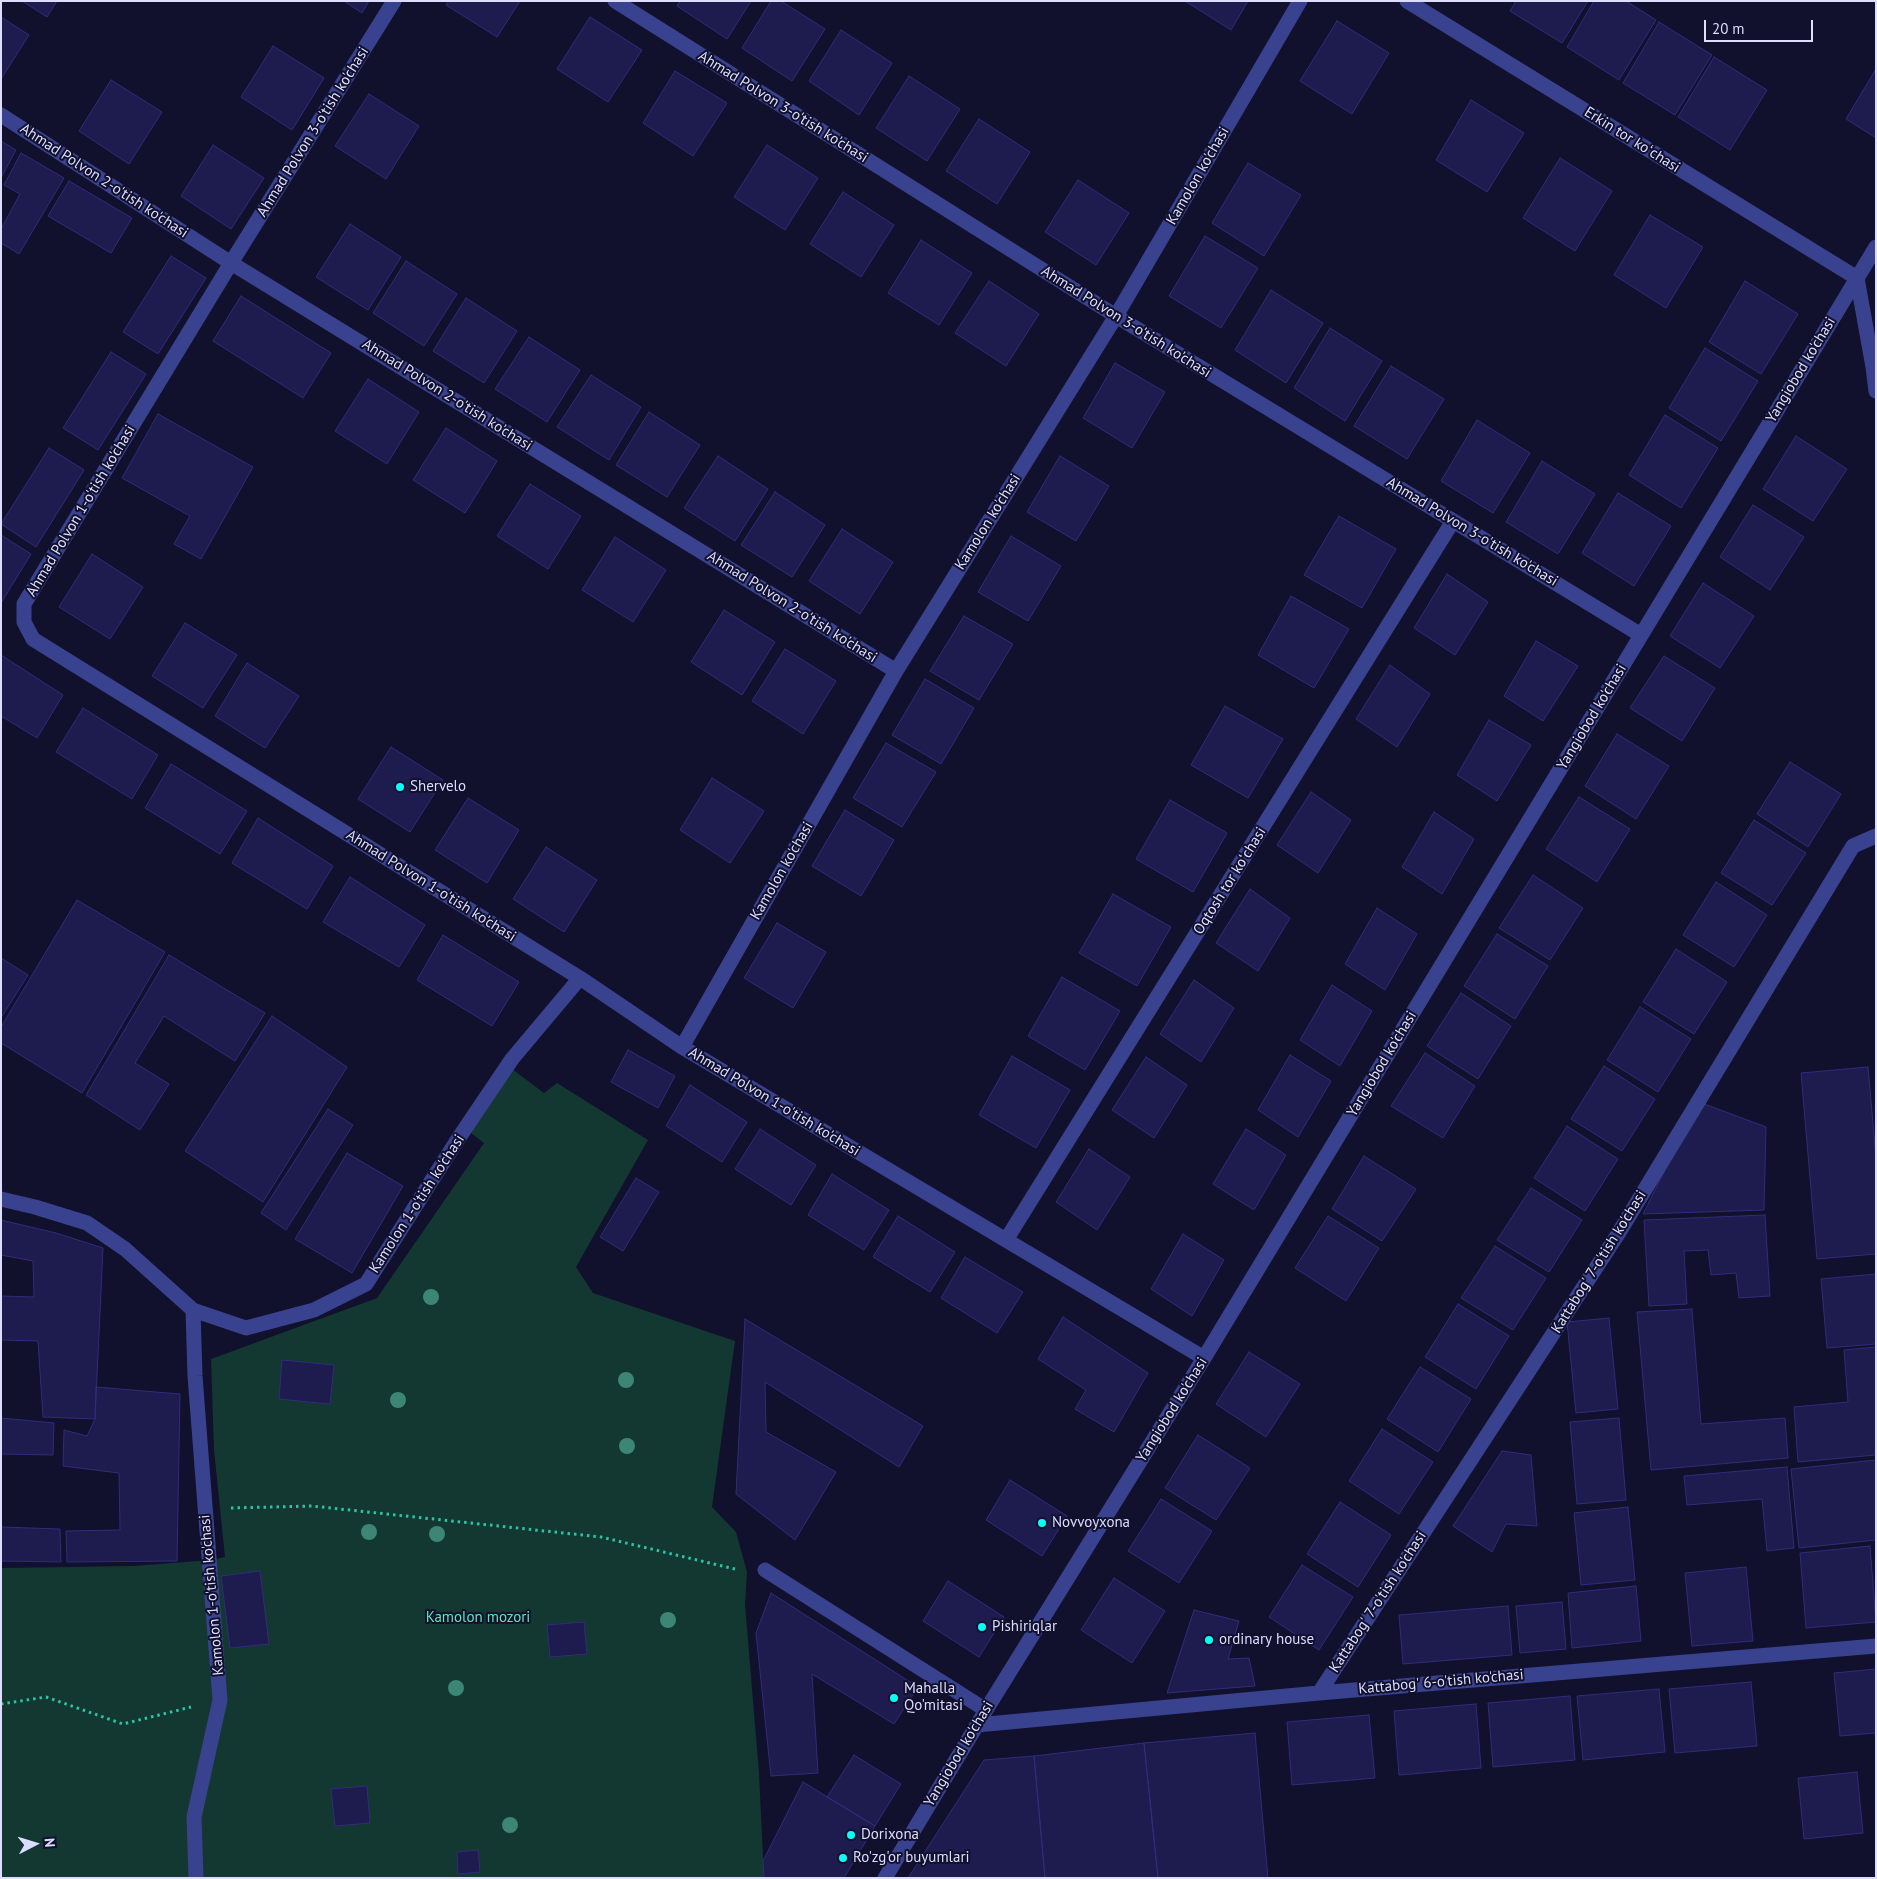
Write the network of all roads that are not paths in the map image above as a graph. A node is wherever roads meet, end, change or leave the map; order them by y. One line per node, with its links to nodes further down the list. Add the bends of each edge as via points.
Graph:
1 (394, 1): 7 (street, Ahmad Polvon 3-o'tish ko'chasi)
2 (615, 1): 9 (street, Ahmad Polvon 3-o'tish ko'chasi)
3 (1300, 1): 9 (street, Kamolon ko'chasi)
4 (1408, 1): 8 (street, Erkin tor koʻchasi)
5 (1, 115): 7 (street, Ahmad Polvon 2-o'tish ko'chasi)
6 (1876, 247): 8 (street, Yangiobod ko'chasi)
7 (231, 263): 13 (street, Ahmad Polvon 2-o'tish ko'chasi); 15 (street, Ahmad Polvon 1-o'tish ko'chasi, via 24,604 24,622 33,639)
8 (1857, 278): 10 (street); 12 (street, Yangiobod ko'chasi)
9 (1116, 316): 11 (street, Ahmad Polvon 3-o'tish ko'chasi); 13 (street, Kamolon ko'chasi)
10 (1876, 392)
11 (1453, 521): 12 (street, Ahmad Polvon 3-o'tish ko'chasi); 18 (street, Oqtosh tor koʻchasi)
12 (1642, 635): 20 (street, Yangiobod ko'chasi)
13 (896, 671): 16 (street, Kamolon ko'chasi)
14 (1876, 836): 23 (street, Kattabog' 7-o'tish ko'chasi, via 1853,846 1618,1234)
15 (580, 978): 16 (street, Ahmad Polvon 1-o'tish ko'chasi); 19 (street, Kamolon 1-o'tish ko'chasi, via 512,1059 366,1284 314,1310 246,1328)
16 (682, 1047): 18 (street, Ahmad Polvon 1-o'tish ko'chasi)
17 (1, 1199): 19 (street, Kamolon 1-o'tish ko'chasi, via 87,1223 125,1249)
18 (1006, 1240): 20 (street, Ahmad Polvon 1-o'tish ko'chasi)
19 (194, 1310): 26 (street, Kamolon 1-o'tish ko'chasi, via 195,1376 220,1700 194,1817)
20 (1204, 1358): 24 (street, Yangiobod ko'chasi)
21 (766, 1570): 24 (street)
22 (1876, 1646): 23 (street, Kattabog' 6-o'tish ko'chasi)
23 (1320, 1692): 25 (street, Kattabog' 6-o'tish ko'chasi)
24 (986, 1710): 25 (street, Yangiobod ko'chasi)
25 (977, 1725): 27 (street, Yangiobod ko'chasi)
26 (196, 1878)
27 (885, 1878)

